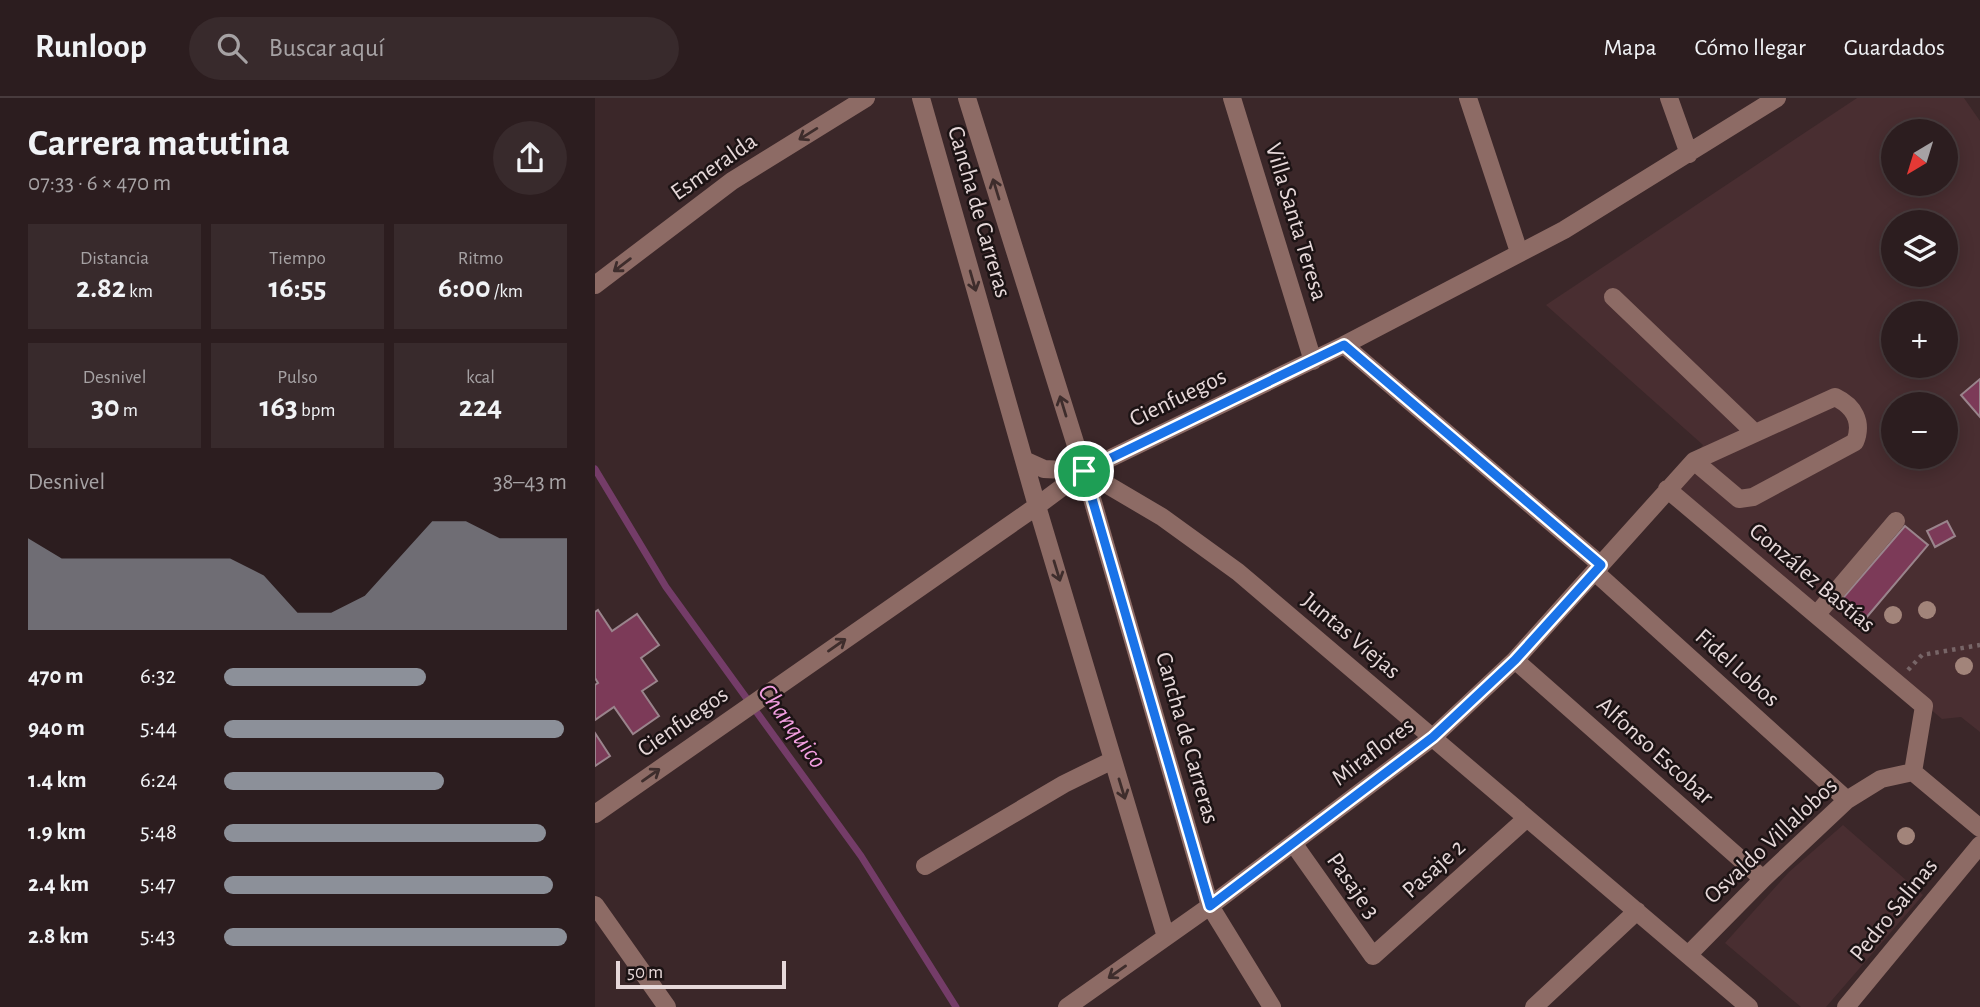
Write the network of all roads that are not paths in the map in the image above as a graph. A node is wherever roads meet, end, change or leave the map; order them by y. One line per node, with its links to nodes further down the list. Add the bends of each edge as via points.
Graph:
1 (866, 98): 10 (street, Esmeralda, one-way to 10, via 732,180)
2 (921, 98): 15 (street, Cancha de Carreras, one-way to 15)
3 (967, 98): 17 (street, Cancha de Carreras, one-way to 3)
4 (1232, 98): 13 (street, Villa Santa Teresa)
5 (1468, 98): 9 (street)
6 (1669, 98): 8 (street)
7 (1777, 98): 8 (street, Cienfuegos)
8 (1689, 154): 9 (street, Cienfuegos)
9 (1519, 252): 12 (street, Cienfuegos)
10 (595, 285)
11 (1613, 297): 14 (street)
12 (1344, 345): 13 (street, Cienfuegos); 21 (street, Fidel Lobos)
13 (1313, 361): 17 (street, Cienfuegos)
14 (1755, 433): 16 (street); 16 (street, via 1835,397 1858,418 1855,442 1753,497 1739,499)
15 (1024, 460): 17 (street, via 1044,469); 19 (street, Cancha de Carreras)
16 (1694, 461): 18 (street, Miraflores)
17 (1084, 471): 19 (street, Cienfuegos); 24 (street, Juntas Viejas, via 1162,517 1238,572); 35 (street, Cancha de Carreras)
18 (1667, 489): 21 (street, Miraflores); 22 (street, González Bastías)
19 (1037, 506): 25 (street, Cancha de Carreras, one-way to 25); 28 (street, Cienfuegos, one-way to 19)
20 (1896, 521): 22 (street)
21 (1598, 568): 23 (street, Miraflores); 27 (street, Fidel Lobos)
22 (1817, 614): 26 (street, González Bastías, via 1924,706)
23 (1515, 660): 24 (street, Miraflores); 34 (street, Alfonso Escobar)
24 (1433, 737): 29 (street, Juntas Viejas); 31 (street, Miraflores)
25 (1114, 760): 33 (street, via 1071,780); 38 (street, Cancha de Carreras, one-way to 38)
26 (1913, 772): 27 (street, Osvaldo Villalobos, via 1881,779); 30 (street)
27 (1847, 800): 34 (street, Osvaldo Villalobos)
28 (595, 814)
29 (1527, 818): 36 (street, Juntas Viejas); 40 (street, Pasaje 2)
30 (1980, 828)
31 (1293, 843): 35 (street, Miraflores); 40 (street, Pasaje 3)
32 (1980, 845): 46 (street, Pedro Salinas)
33 (925, 866)
34 (1763, 879): 39 (street, Osvaldo Villalobos)
35 (1210, 906): 38 (street, Miraflores); 43 (street, Cancha de Carreras)
36 (1637, 911): 39 (street, Juntas Viejas); 44 (street)
37 (598, 917): 41 (street)
38 (1166, 937): 42 (street, Miraflores, one-way to 42)
39 (1688, 955): 45 (street, Juntas Viejas)
40 (1373, 956)
41 (667, 1007)
42 (1067, 1007)
43 (1272, 1007)
44 (1534, 1007)
45 (1749, 1007)
46 (1846, 1007)

